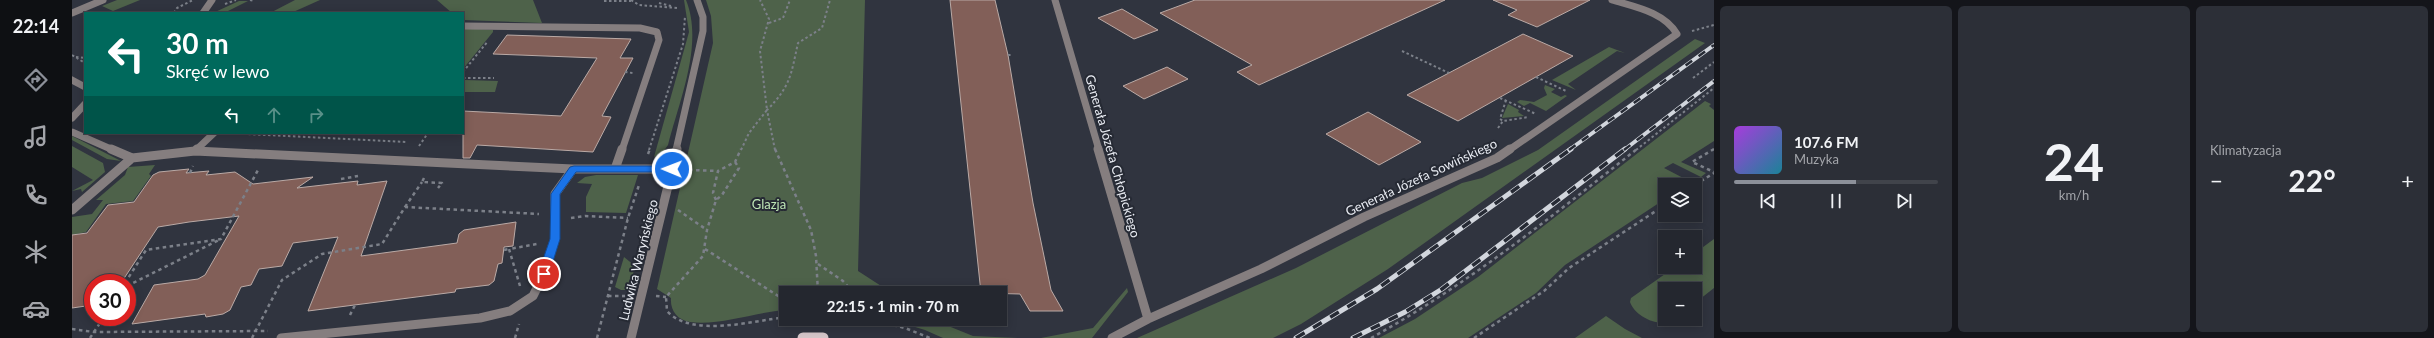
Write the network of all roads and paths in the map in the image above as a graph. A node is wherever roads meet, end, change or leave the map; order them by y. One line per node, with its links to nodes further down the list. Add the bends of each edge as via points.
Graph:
1 (103, 0): 18 (street)
2 (193, 0): 16 (path, via 177,8)
3 (212, 0): 17 (street)
4 (250, 0): 12 (path)
5 (604, 0): 13 (path)
6 (697, 0): 59 (street, Ludwika Waryńskiego, via 703,17 703,31)
7 (760, 0): 19 (path)
8 (790, 0): 19 (path, via 783,18)
9 (830, 0): 44 (path, via 822,30 798,43 790,80 782,95)
10 (1055, 0): 89 (street, Generała Józefa Chłopickiego)
11 (1612, 0): 23 (street, via 1660,17 1675,28)
12 (254, 1)
13 (631, 1): 15 (path, via 639,6)
14 (659, 3): 15 (path)
15 (677, 8): 54 (path, via 683,10 683,44)
16 (175, 12)
17 (204, 12)
18 (72, 13)
19 (769, 23): 44 (path, via 760,51)
20 (1714, 25): 23 (path)
21 (464, 26): 22 (street)
22 (501, 26): 31 (path); 58 (street, via 640,28 658,32 659,40)
23 (1677, 34): 41 (street, Generała Józefa Sowińskiego)
24 (1402, 51): 32 (path)
25 (1008, 55): 26 (path)
26 (1012, 55)
27 (73, 56): 28 (path); 29 (path)
28 (84, 57)
29 (84, 62)
30 (1714, 62): 36 (path)
31 (464, 71)
32 (1449, 73)
33 (464, 78): 34 (path)
34 (494, 78)
35 (1536, 78): 41 (path)
36 (1693, 78)
37 (72, 80): 38 (street)
38 (84, 86)
39 (1714, 88): 101 (path, via 1512,247 1442,297)
40 (1500, 98): 42 (path)
41 (1583, 99): 89 (street, Generała Józefa Sowińskiego, via 1497,158 1364,217 1261,269)
42 (1506, 100): 46 (path, via 1500,119); 46 (path, via 1538,115)
43 (84, 105): 45 (street)
44 (767, 110): 56 (path, via 749,133); 79 (path, via 770,140 808,222)
45 (72, 118)
46 (1503, 121): 47 (path)
47 (1498, 128)
48 (72, 132): 55 (street)
49 (213, 134): 53 (street)
50 (244, 134): 51 (path)
51 (407, 142)
52 (1714, 149): 62 (path, via 1692,162)
53 (195, 151): 55 (street); 57 (street)
54 (647, 157)
55 (132, 158): 69 (street)
56 (735, 162): 60 (path, via 723,166); 66 (path, via 739,168 736,174)
57 (574, 169): 58 (street); 72 (street, via 555,194)
58 (615, 169): 59 (street)
59 (672, 169): 60 (path); 67 (street, Ludwika Waryńskiego)
60 (718, 171): 66 (path, via 713,193)
61 (256, 173): 75 (path)
62 (1714, 173): 64 (path)
63 (641, 178): 71 (path)
64 (1702, 181)
65 (422, 182): 68 (path)
66 (716, 200): 73 (path)
67 (664, 202): 73 (path); 96 (street, Ludwika Waryńskiego)
68 (404, 207): 72 (path, via 541,214 540,221); 93 (path, via 382,244 322,254 282,280)
69 (72, 210)
70 (1658, 210): 102 (path, via 1569,268 1544,291)
71 (628, 218): 72 (path, via 585,216); 85 (path)
72 (556, 220): 94 (street, via 555,239 533,296 510,311 480,318)
73 (707, 230): 77 (path)
74 (539, 236): 76 (path, via 538,244)
75 (221, 239): 80 (path, via 146,250); 81 (path)
76 (509, 249): 78 (path); 84 (path)
77 (705, 249): 87 (path); 88 (path, via 702,256 666,296 667,311 671,316 679,323 691,326)
78 (504, 250)
79 (818, 264): 82 (path); 83 (path)
80 (131, 274)
81 (136, 282)
82 (818, 286)
83 (848, 286)
84 (521, 289)
85 (608, 296): 86 (path); 95 (path)
86 (628, 296)
87 (779, 297)
88 (779, 318)
89 (1148, 319): 100 (street, Generała Józefa Sowińskiego)
90 (98, 326): 92 (path)
91 (893, 326): 99 (path)
92 (90, 338)
93 (252, 338)
94 (281, 338)
95 (597, 338)
96 (631, 338)
97 (803, 338): 98 (main road)
98 (823, 338)
99 (930, 338)
100 (1112, 338)
101 (1371, 338)
102 (1474, 338)

